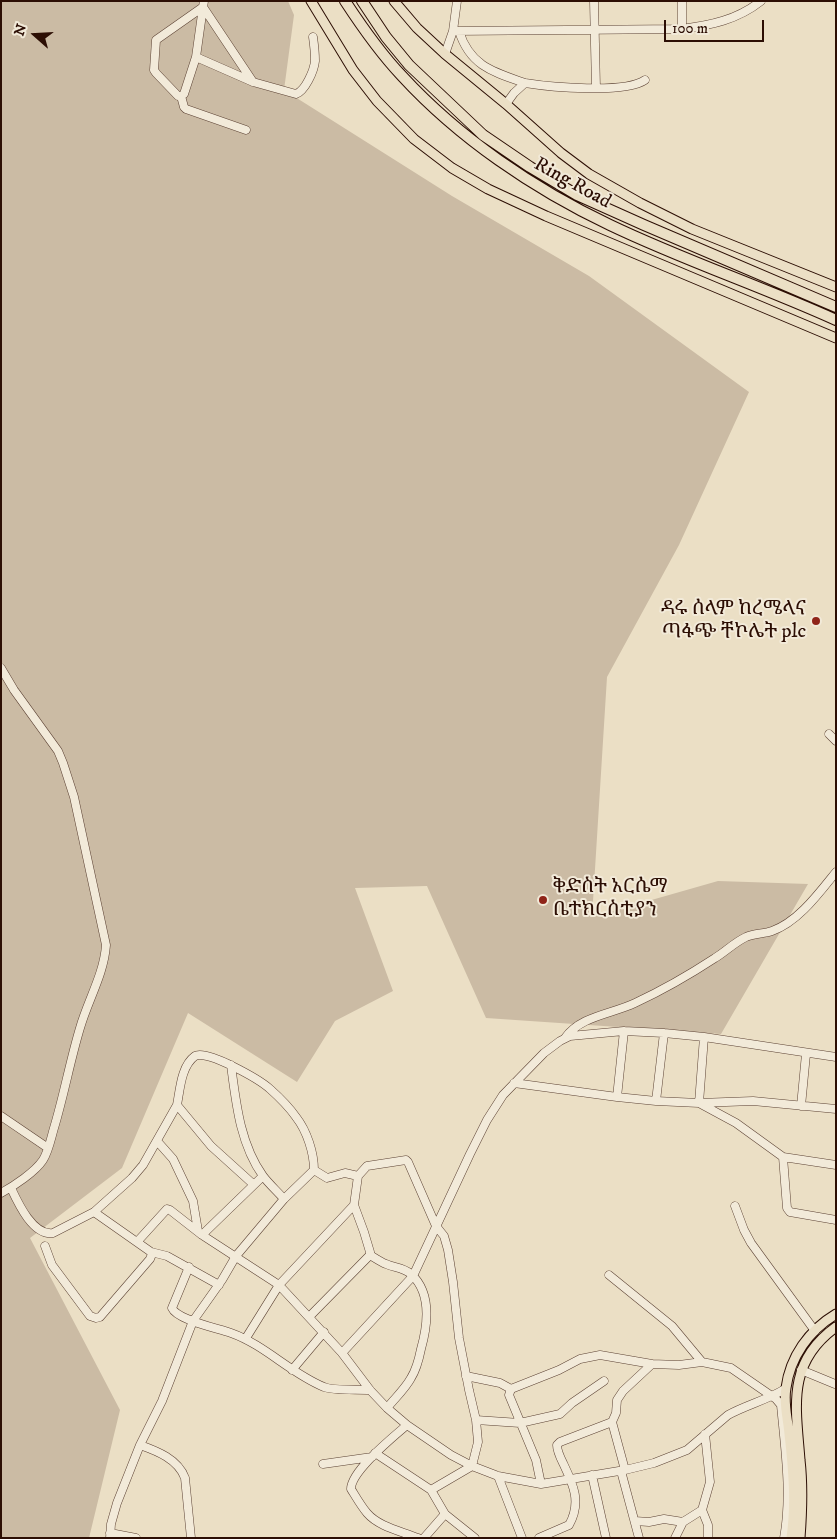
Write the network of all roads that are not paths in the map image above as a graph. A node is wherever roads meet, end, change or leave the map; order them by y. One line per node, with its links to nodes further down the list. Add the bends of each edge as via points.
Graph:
1 (311, 1): 28 (main road, via 353,70 377,102 414,139 452,168 488,190 546,216)
2 (345, 1): 25 (highway, Ring Road, via 374,43 411,86 512,170 611,226)
3 (362, 1): 24 (highway, Ring Road, via 408,65 484,134 530,167 577,195)
4 (394, 1): 14 (main road)
5 (457, 1): 12 (street)
6 (594, 1): 10 (street)
7 (682, 1): 11 (street)
8 (761, 1): 11 (street, via 731,18)
9 (204, 4): 15 (street); 17 (street); 20 (street, via 156,40 154,70)
10 (594, 29): 11 (street); 12 (street); 19 (street)
11 (682, 29)
12 (456, 31): 14 (street); 18 (street, via 479,62)
13 (314, 36): 17 (street, via 315,63 300,93)
14 (445, 54): 21 (main road)
15 (196, 57): 17 (street); 20 (street)
16 (645, 80): 19 (street, via 629,86)
17 (253, 82)
18 (525, 83): 19 (street); 21 (street)
19 (596, 88)
20 (181, 96): 22 (street, via 186,109)
21 (506, 104): 23 (main road, via 574,164 604,183 712,238)
22 (246, 130)
23 (836, 287)
24 (833, 305)
25 (820, 313): 26 (highway, Ring Road); 27 (highway)
26 (836, 320)
27 (836, 326)
28 (836, 338)
29 (1, 668): 49 (street, via 63,763 74,797 106,945 104,961 79,1029)
30 (829, 734): 31 (street)
31 (836, 741)
32 (836, 872): 35 (street, via 810,904 774,931 746,937 679,980 633,1004 574,1028)
33 (624, 1031): 34 (street); 35 (street); 41 (street)
34 (664, 1033): 36 (street); 42 (street)
35 (565, 1038): 40 (street)
36 (704, 1038): 37 (street); 43 (street)
37 (806, 1054): 38 (street); 45 (street)
38 (836, 1057)
39 (231, 1065): 44 (street, via 202,1054 195,1056 184,1074); 52 (street, via 269,1088 296,1116 314,1156); 53 (street, via 243,1133)
40 (514, 1082): 41 (street); 63 (street, via 487,1120)
41 (617, 1097): 42 (street)
42 (656, 1101): 43 (street)
43 (698, 1103): 45 (street, via 753,1101); 50 (street, via 736,1123)
44 (177, 1105): 48 (street); 55 (street, via 211,1146)
45 (801, 1106): 46 (street)
46 (836, 1109)
47 (1, 1116): 49 (street)
48 (157, 1141): 61 (street, via 132,1178); 64 (street, via 172,1159 190,1194)
49 (48, 1148): 56 (street, via 36,1168)
50 (783, 1157): 51 (street); 62 (street, via 789,1211)
51 (836, 1165)
52 (314, 1170): 54 (street, via 327,1178 345,1173); 58 (street)
53 (263, 1176): 55 (street); 58 (street)
54 (358, 1176): 59 (street); 63 (street, via 367,1166 406,1160)
55 (253, 1184): 64 (street)
56 (11, 1188): 57 (street); 61 (street, via 19,1207 33,1224 48,1234)
57 (1, 1193)
58 (284, 1199): 69 (street)
59 (354, 1205): 68 (street); 74 (street)
60 (735, 1206): 79 (street, via 751,1243)
61 (94, 1212): 65 (street)
62 (836, 1220)
63 (436, 1226): 72 (street); 88 (street, via 444,1236 448,1250)
64 (200, 1233): 65 (street, via 167,1210); 69 (street)
65 (136, 1242): 67 (street)
66 (45, 1246): 67 (street, via 58,1274 90,1316 96,1318 150,1259)
67 (151, 1252): 70 (street)
68 (370, 1254): 72 (street, via 386,1264 405,1269); 76 (street)
69 (236, 1256): 73 (street); 74 (street)
70 (189, 1267): 73 (street); 77 (street, via 172,1308 175,1313)
71 (609, 1275): 84 (street, via 672,1326)
72 (413, 1276): 82 (street); 96 (street, via 425,1299 426,1330 411,1378)
73 (219, 1285): 77 (street)
74 (279, 1285): 76 (street); 81 (street)
75 (836, 1314): 79 (main road)
76 (309, 1317): 80 (street)
77 (193, 1321): 81 (street); 102 (street, via 162,1401)
78 (836, 1327): 86 (main road, via 816,1345)
79 (815, 1331): 83 (main road)
80 (324, 1332): 82 (street); 87 (street)
81 (246, 1338): 87 (street)
82 (342, 1353): 92 (street)
83 (793, 1361): 86 (main road); 93 (main road)
84 (702, 1362): 85 (street); 94 (street, via 731,1368)
85 (652, 1364): 91 (street, via 600,1355 580,1359); 99 (street, via 620,1394)
86 (803, 1367): 90 (street); 130 (main road, via 796,1395 802,1484)
87 (292, 1370): 92 (street, via 325,1388)
88 (466, 1376): 91 (street); 97 (street)
89 (604, 1381): 98 (street, via 560,1414)
90 (835, 1384)
91 (511, 1389): 98 (street, via 509,1396)
92 (370, 1390): 96 (street)
93 (785, 1391): 94 (street); 95 (street); 129 (main road, via 794,1483)
94 (773, 1396): 95 (street); 101 (street, via 735,1412)
95 (781, 1405): 128 (street, via 787,1484)
96 (387, 1408): 100 (street)
97 (476, 1420): 98 (street); 105 (street, via 478,1442)
98 (520, 1422): 110 (street, via 536,1460)
99 (612, 1422): 106 (street); 109 (street, via 558,1444 558,1452)
100 (407, 1425): 103 (street); 105 (street, via 451,1456)
101 (705, 1434): 106 (street, via 686,1450 654,1463); 112 (street, via 710,1482)
102 (140, 1445): 116 (street, via 117,1503); 118 (street, via 163,1455 182,1471)
103 (374, 1455): 104 (street); 111 (street); 119 (street, via 353,1480 351,1489 373,1519)
104 (323, 1464)
105 (472, 1466): 108 (street); 111 (street)
106 (623, 1470): 107 (street); 114 (street)
107 (592, 1475): 109 (street); 124 (street)
108 (498, 1476): 110 (street); 122 (street)
109 (570, 1479): 110 (street); 123 (street, via 576,1496 571,1522)
110 (541, 1484)
111 (431, 1490): 113 (street)
112 (702, 1510): 115 (street); 127 (street, via 708,1525)
113 (445, 1514): 120 (street); 121 (street)
114 (635, 1521): 115 (street, via 664,1519); 125 (street)
115 (683, 1522): 126 (street)
116 (110, 1536): 117 (street)
117 (136, 1538)
118 (191, 1538)
119 (418, 1538)
120 (424, 1538)
121 (475, 1538)
122 (522, 1538)
123 (539, 1538)
124 (606, 1538)
125 (639, 1538)
126 (675, 1538)
127 (708, 1538)
128 (784, 1538)
129 (790, 1538)
130 (800, 1538)

